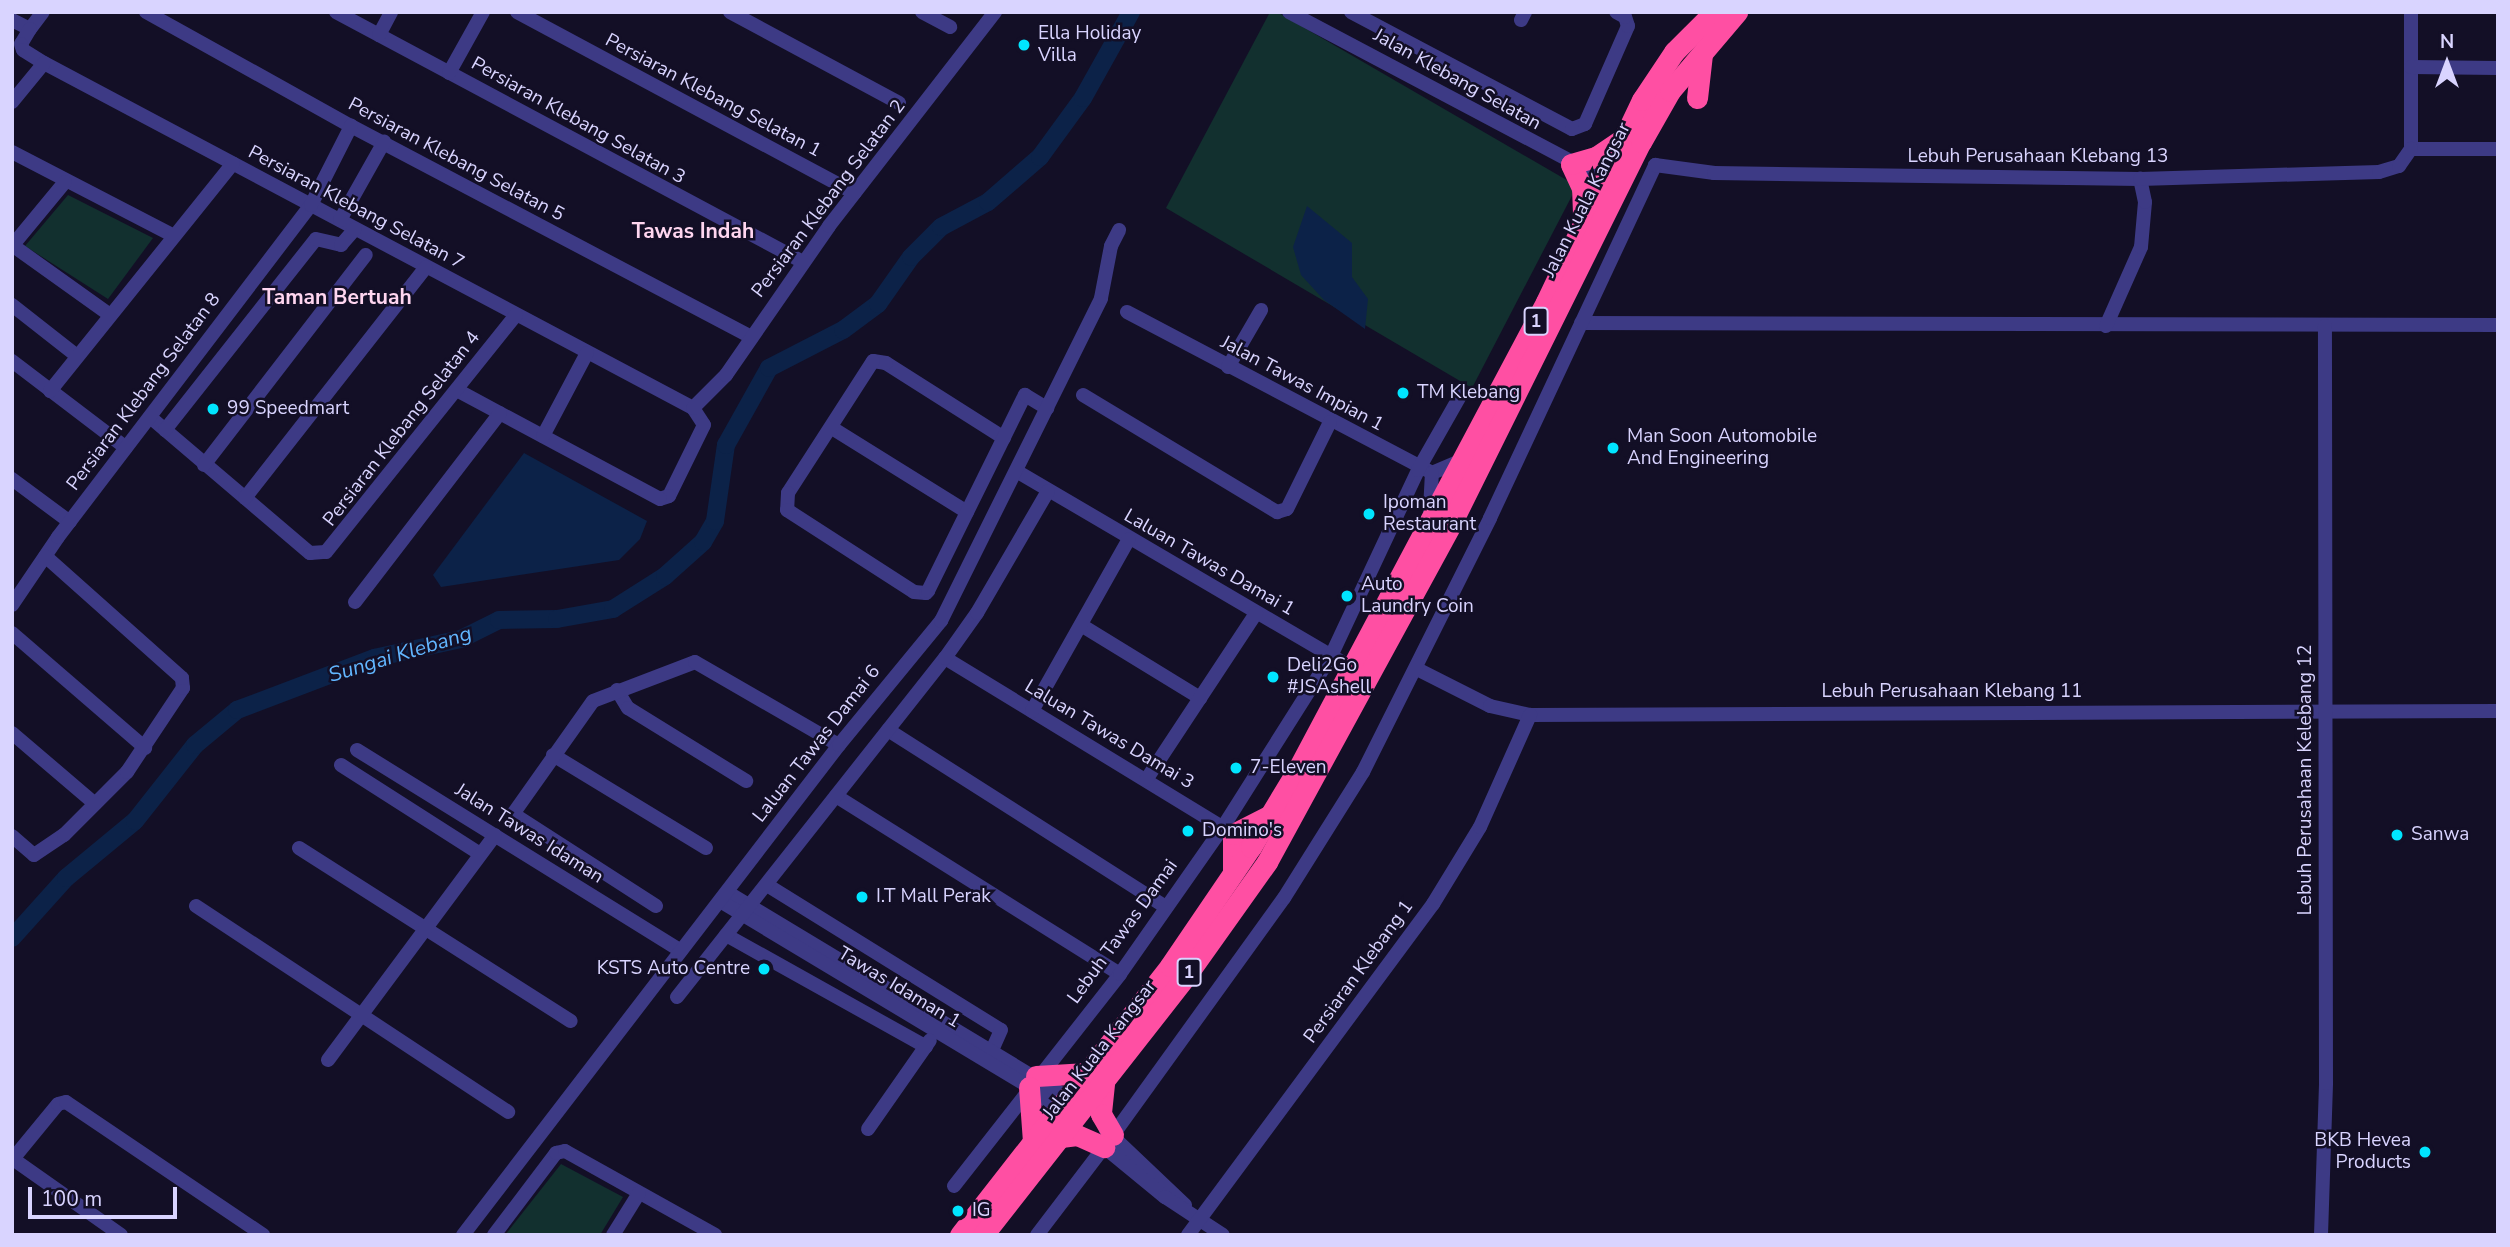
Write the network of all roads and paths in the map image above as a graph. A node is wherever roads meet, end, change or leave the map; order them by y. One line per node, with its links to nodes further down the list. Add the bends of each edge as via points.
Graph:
1 (43, 12): 18 (street)
2 (146, 12): 30 (street, Persiaran Klebang Selatan 5)
3 (336, 12): 19 (street, Persiaran Klebang Selatan 3)
4 (391, 12): 19 (street)
5 (483, 12): 26 (street)
6 (517, 12): 41 (street, Persiaran Klebang Selatan 1)
7 (730, 12): 29 (street)
8 (922, 12): 17 (street)
9 (995, 12): 41 (street, Persiaran Klebang Selatan 2)
10 (1289, 12): 23 (street, Jalan Klebang Selatan)
11 (1351, 12): 20 (street)
12 (1616, 12): 20 (street, via 1625,17 1628,26 1585,124 1572,129)
13 (1714, 12): 31 (highway, Jalan Kuala Kangsar / 1, via 1657,76)
14 (1737, 12): 21 (highway, Jalan Kuala Kangsar / 1)
15 (2411, 12): 24 (street)
16 (12, 20): 18 (street)
17 (950, 27)
18 (30, 29): 22 (street, Persiaran Klebang Selatan 7, via 21,44 23,50)
19 (379, 35): 26 (street, Persiaran Klebang Selatan 3)
20 (1404, 41): 23 (street)
21 (1702, 54): 27 (highway); 31 (highway, Jalan Kuala Kangsar / 1)
22 (44, 63): 28 (street); 36 (street, Persiaran Klebang Selatan 7)
23 (1390, 64): 37 (street, Jalan Klebang Selatan)
24 (2411, 66): 25 (street); 33 (street)
25 (2498, 68)
26 (449, 73): 50 (street, Persiaran Klebang Selatan 3)
27 (1698, 97)
28 (12, 102)
29 (898, 103)
30 (351, 126): 32 (street, Persiaran Klebang Selatan 5); 42 (street, Persiaran Klebang Selatan 8)
31 (1631, 141): 37 (highway); 39 (highway); 52 (highway, Jalan Kuala Kangsar / 1)
32 (384, 142): 43 (street); 62 (street, Persiaran Klebang Selatan 5)
33 (2411, 149): 34 (street); 38 (street, Lebuh Perusahaan Klebang 13, via 2399,166 2379,172)
34 (2498, 149)
35 (12, 152): 40 (street)
36 (233, 163): 42 (street, Persiaran Klebang Selatan 7); 47 (street)
37 (1571, 164): 39 (street, Jalan Klebang Selatan); 44 (highway, via 1582,188)
38 (2140, 178): 58 (street, Lebuh Perusahaan Klebang 13, via 1706,173 1655,165); 60 (street, via 2145,214 2141,247)
39 (1604, 179): 44 (highway, Jalan Kuala Kangsar / 1); 52 (highway)
40 (65, 182): 47 (street); 48 (street)
41 (854, 193): 50 (street, Persiaran Klebang Selatan 2)
42 (311, 205): 43 (street, Persiaran Klebang Selatan 7); 74 (street, Persiaran Klebang Selatan 8)
43 (340, 220): 45 (street, Persiaran Klebang Selatan 7)
44 (1583, 220): 81 (highway, Jalan Kuala Kangsar / 1, via 1546,302)
45 (355, 229): 51 (street, Persiaran Klebang Selatan 7); 77 (street, via 341,245 316,239)
46 (1119, 230): 72 (street, Laluan Tawas Damai 6, via 1111,246 1101,298)
47 (174, 236): 56 (street)
48 (12, 245): 56 (street)
49 (366, 255): 82 (street)
50 (803, 262): 62 (street, Persiaran Klebang Selatan 2)
51 (426, 267): 57 (street, Persiaran Klebang Selatan 7); 87 (street)
52 (1569, 286): 120 (highway, Jalan Kuala Kangsar / 1, via 1451,524)
53 (12, 305): 64 (street)
54 (1261, 310): 66 (street)
55 (1127, 312): 66 (street, Jalan Tawas Impian 1)
56 (110, 315): 64 (street)
57 (516, 315): 63 (street, Persiaran Klebang Selatan 7); 68 (street, Persiaran Klebang Selatan 4)
58 (1581, 323): 60 (street); 102 (street)
59 (2498, 325): 61 (street)
60 (2106, 326): 61 (street)
61 (2325, 326): 106 (street, Lebuh Perusahaan Kelebang 12)
62 (752, 337): 71 (street, Persiaran Klebang Selatan 2, via 726,375)
63 (587, 353): 71 (street, Persiaran Klebang Selatan 7); 78 (street)
64 (77, 356): 67 (street)
65 (12, 361): 67 (street)
66 (1228, 367): 75 (street, Jalan Tawas Impian 1)
67 (50, 391): 80 (street)
68 (459, 391): 73 (street); 87 (street, Persiaran Klebang Selatan 4, via 326,552 310,553)
69 (1083, 395): 75 (street, via 1277,512 1287,509)
70 (1460, 396): 83 (street, Lebuh Tawas Damai)
71 (694, 408): 78 (street, via 704,425 667,498 660,499)
72 (1047, 408): 79 (street, via 1025,395); 84 (street, Laluan Tawas Damai 6)
73 (500, 413): 78 (street); 94 (street)
74 (150, 417): 77 (street, Persiaran Klebang Selatan 4); 80 (street, Persiaran Klebang Selatan 8)
75 (1330, 422): 83 (street, Jalan Tawas Impian 1)
76 (832, 428): 79 (street, via 870,363 877,360); 88 (street); 88 (street, via 788,493 787,510 922,593 928,591)
77 (166, 430): 82 (street, Persiaran Klebang Selatan 4)
78 (543, 436)
79 (1004, 438): 88 (street)
80 (126, 448): 90 (street, Persiaran Klebang Selatan 8)
81 (1461, 461): 83 (street); 89 (highway, Jalan Kuala Kangsar / 1)
82 (204, 465): 87 (street, Persiaran Klebang Selatan 4)
83 (1426, 470): 89 (street); 99 (street, Lebuh Tawas Damai)
84 (1018, 472): 86 (street, Laluan Tawas Damai 1); 91 (street, Laluan Tawas Damai 6)
85 (12, 479): 90 (street)
86 (1048, 491): 92 (street, Laluan Tawas Damai 1); 100 (street, via 977,613)
87 (245, 498)
88 (966, 515): 91 (street)
89 (1429, 520): 101 (highway, Jalan Kuala Kangsar / 1)
90 (70, 522): 93 (street, Persiaran Klebang Selatan 8)
91 (988, 530): 111 (street, Laluan Tawas Damai 6, via 941,621)
92 (1129, 539): 96 (street, Laluan Tawas Damai 1); 97 (street)
93 (45, 556): 95 (street, Persiaran Klebang Selatan 8); 112 (street, via 182,678 183,688)
94 (355, 602)
95 (12, 605)
96 (1256, 613): 99 (street, Laluan Tawas Damai 1); 104 (street)
97 (1081, 625): 104 (street); 105 (street)
98 (12, 633): 112 (street)
99 (1331, 656): 101 (street, Laluan Tawas Damai 1); 121 (street, Lebuh Tawas Damai)
100 (945, 658): 105 (street, Laluan Tawas Damai 3); 109 (street)
101 (1351, 667): 120 (highway, Jalan Kuala Kangsar / 1)
102 (1417, 669): 108 (street, Lebuh Perusahaan Klebang 11, via 1489,706); 153 (street, via 1326,834)
103 (617, 690): 111 (street, via 698,663); 114 (street, via 593,701); 116 (street, via 628,708)
104 (1200, 698): 117 (street)
105 (1032, 711): 117 (street, Laluan Tawas Damai 3)
106 (2325, 711): 107 (street, Lebuh Perusahaan Klebang 11); 108 (street, Lebuh Perusahaan Klebang 11); 170 (street, Lebuh Perusahaan Kelebang 12)
107 (2498, 711)
108 (1530, 715): 158 (street, Persiaran Klebang 1, via 1480,827 1433,904)
109 (888, 730): 118 (street); 133 (street)
110 (12, 733): 119 (street)
111 (839, 745): 130 (street, Laluan Tawas Damai 6)
112 (145, 748): 119 (street)
113 (357, 750): 122 (street, Jalan Tawas Idaman)
114 (553, 755): 126 (street); 132 (street, via 513,814)
115 (341, 765): 127 (street)
116 (746, 780)
117 (1146, 780): 121 (street, Laluan Tawas Damai 3)
118 (836, 796): 129 (street); 139 (street)
119 (95, 804): 123 (street, via 64,835 34,855)
120 (1281, 818): 121 (highway); 124 (highway, Jalan Kuala Kangsar / 1); 128 (highway, Jalan Kuala Kangsar / 1)
121 (1228, 830): 124 (street, Laluan Tawas Damai 3); 128 (highway); 133 (street, Lebuh Tawas Damai)
122 (495, 835): 127 (street); 137 (street, Jalan Tawas Idaman)
123 (12, 836)
124 (1251, 847): 128 (highway, via 1255,860)
125 (299, 848): 135 (street)
126 (706, 848)
127 (480, 855): 135 (street)
128 (1241, 882): 148 (highway, Jalan Kuala Kangsar / 1)
129 (767, 885): 134 (street); 138 (street)
130 (724, 896): 134 (street, Tawas Idaman 1); 137 (street, Laluan Tawas Damai 6)
131 (196, 906): 142 (street)
132 (656, 906)
133 (1166, 908): 139 (street, Lebuh Tawas Damai)
134 (746, 911): 136 (street); 140 (street, Tawas Idaman 1)
135 (425, 929): 142 (street); 143 (street)
136 (726, 935): 141 (street); 145 (street)
137 (681, 951): 161 (street, Laluan Tawas Damai 6)
138 (899, 967): 140 (street); 146 (street, via 1001,1030)
139 (1120, 974): 149 (street, Lebuh Tawas Damai)
140 (883, 994): 144 (street, Tawas Idaman 1); 146 (street, Tawas Idaman 1)
141 (677, 997)
142 (360, 1016): 147 (street); 150 (street)
143 (571, 1021)
144 (934, 1033): 145 (street); 149 (street, Tawas Idaman 1)
145 (926, 1047): 152 (street)
146 (991, 1052): 149 (street, Tawas Idaman 1)
147 (328, 1060)
148 (1096, 1077): 149 (highway); 151 (highway, Jalan Kuala Kangsar / 1); 153 (highway)
149 (1033, 1082): 151 (street, Tawas Idaman 1); 154 (highway); 156 (street, Lebuh Tawas Damai)
150 (508, 1112)
151 (1069, 1115): 153 (street, Tawas Idaman 1); 153 (highway, via 1077,1135); 154 (highway, Jalan Kuala Kangsar / 1); 166 (highway, Jalan Kuala Kangsar / 1)
152 (868, 1129)
153 (1108, 1141): 158 (street, Tawas Idaman 1); 167 (street)
154 (1033, 1142): 165 (highway, Jalan Kuala Kangsar / 1)
155 (13, 1159): 159 (street); 160 (street, via 63,1102)
156 (954, 1186)
157 (639, 1193): 162 (street, via 560,1152); 163 (street); 164 (street)
158 (1196, 1215): 168 (street, Persiaran Klebang 1); 169 (street, Tawas Idaman 1)
159 (121, 1235)
160 (263, 1235)
161 (463, 1235)
162 (494, 1235)
163 (613, 1235)
164 (715, 1235)
165 (960, 1235)
166 (983, 1235)
167 (1037, 1235)
168 (1188, 1235)
169 (1223, 1235)
170 (2321, 1235)

